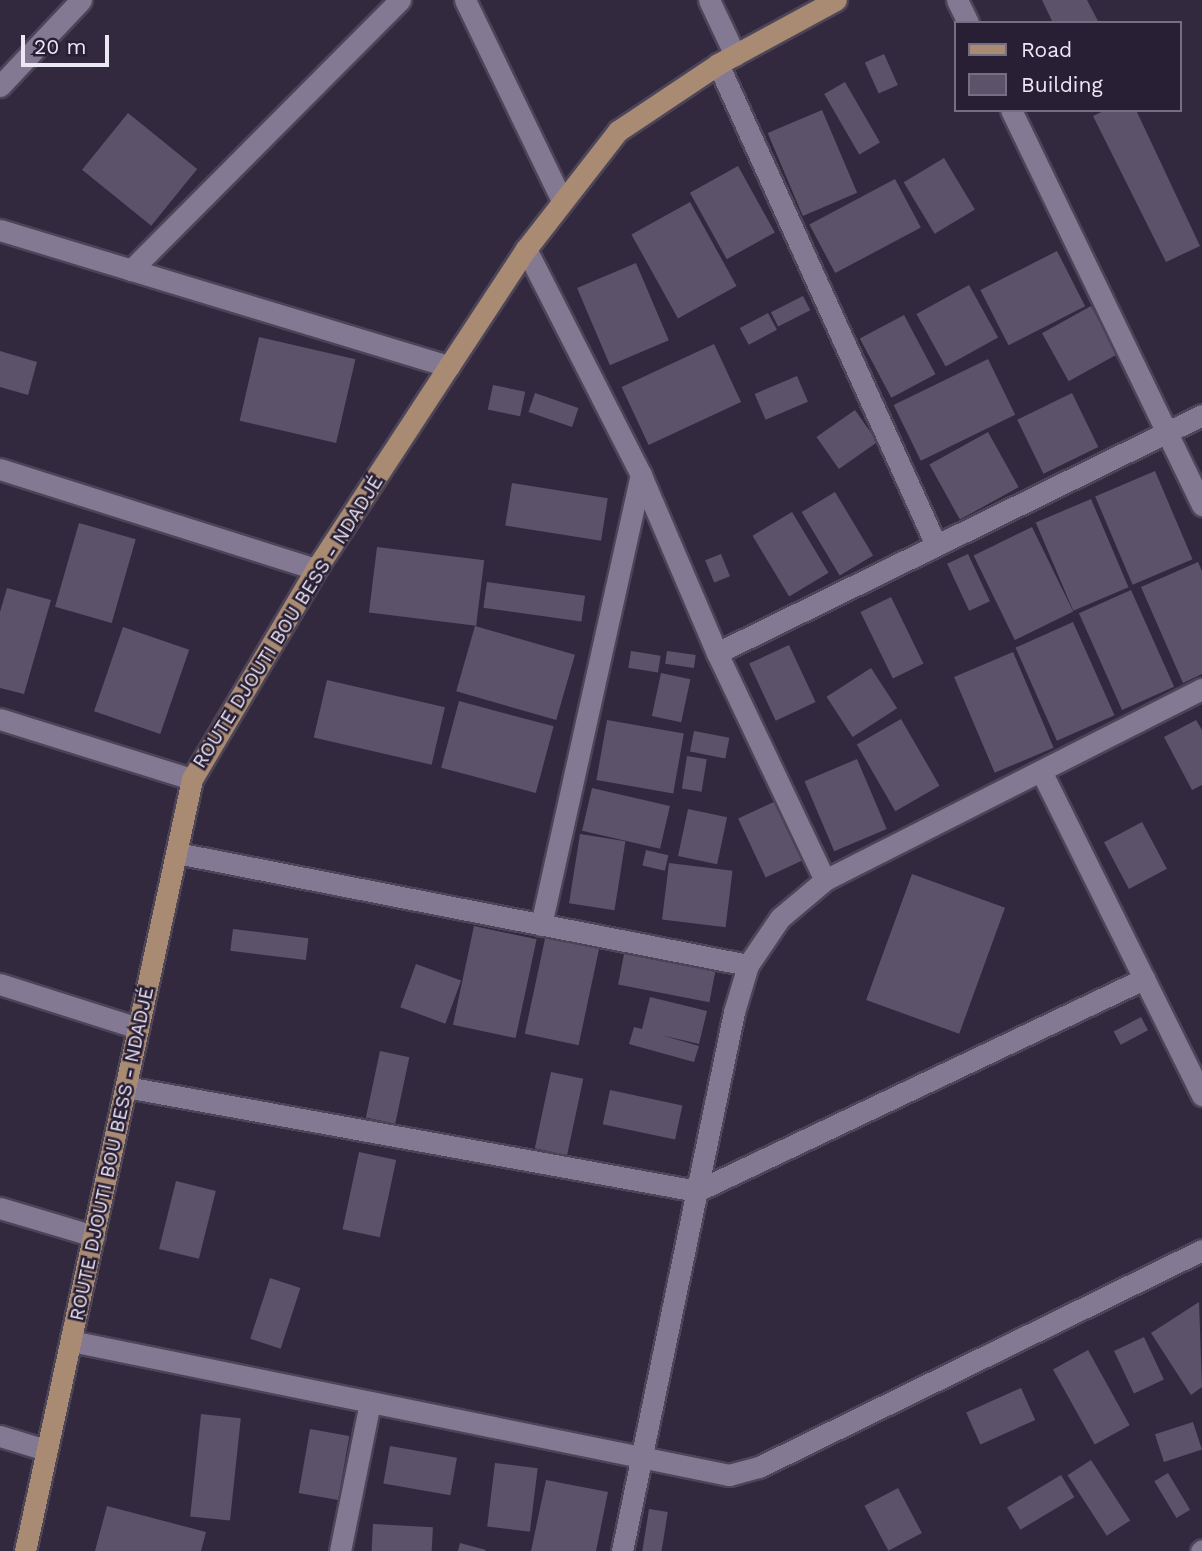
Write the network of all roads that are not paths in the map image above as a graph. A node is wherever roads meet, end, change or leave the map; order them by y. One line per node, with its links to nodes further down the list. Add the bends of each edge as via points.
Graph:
1 (81, 0): 9 (street)
2 (400, 0): 14 (street)
3 (465, 0): 11 (street)
4 (709, 0): 8 (street)
5 (836, 0): 8 (main road, ROUTE DJOUTI BOU BESS - NDADJÉ)
6 (957, 0): 7 (street)
7 (967, 21)
8 (727, 60): 11 (main road, ROUTE DJOUTI BOU BESS - NDADJÉ, via 618,131); 21 (street)
9 (0, 86)
10 (1012, 112): 17 (street)
11 (562, 201): 13 (main road, ROUTE DJOUTI BOU BESS - NDADJÉ)
12 (0, 230): 14 (street)
13 (526, 249): 15 (main road, ROUTE DJOUTI BOU BESS - NDADJÉ); 19 (street)
14 (131, 270): 15 (street)
15 (449, 366): 22 (main road, ROUTE DJOUTI BOU BESS - NDADJÉ)
16 (1202, 415): 17 (street)
17 (1167, 432): 20 (street); 21 (street)
18 (0, 469): 22 (street)
19 (641, 475): 23 (street); 30 (street)
20 (1202, 505)
21 (936, 545): 23 (street)
22 (316, 569): 27 (main road, ROUTE DJOUTI BOU BESS - NDADJÉ)
23 (717, 653): 29 (street)
24 (1202, 689): 26 (street)
25 (0, 719): 27 (street)
26 (1041, 771): 29 (street); 32 (street)
27 (192, 779): 28 (main road, ROUTE DJOUTI BOU BESS - NDADJÉ)
28 (177, 853): 30 (street); 34 (main road, ROUTE DJOUTI BOU BESS - NDADJÉ)
29 (825, 880): 31 (street, via 780,918)
30 (541, 925): 31 (street)
31 (748, 965): 37 (street)
32 (1144, 979): 36 (street); 37 (street)
33 (0, 984): 34 (street)
34 (138, 1028): 35 (main road, ROUTE DJOUTI BOU BESS - NDADJÉ)
35 (126, 1087): 37 (street); 39 (main road, ROUTE DJOUTI BOU BESS - NDADJÉ)
36 (1202, 1095)
37 (697, 1191): 45 (street)
38 (0, 1208): 39 (street)
39 (94, 1236): 41 (main road, ROUTE DJOUTI BOU BESS - NDADJÉ)
40 (1202, 1250): 45 (street, via 759,1467 729,1475)
41 (71, 1341): 42 (street); 44 (main road, ROUTE DJOUTI BOU BESS - NDADJÉ)
42 (370, 1402): 45 (street); 47 (street)
43 (0, 1436): 44 (street)
44 (46, 1450): 46 (main road, ROUTE DJOUTI BOU BESS - NDADJÉ)
45 (642, 1454): 48 (street)
46 (25, 1551)
47 (340, 1551)
48 (622, 1551)

